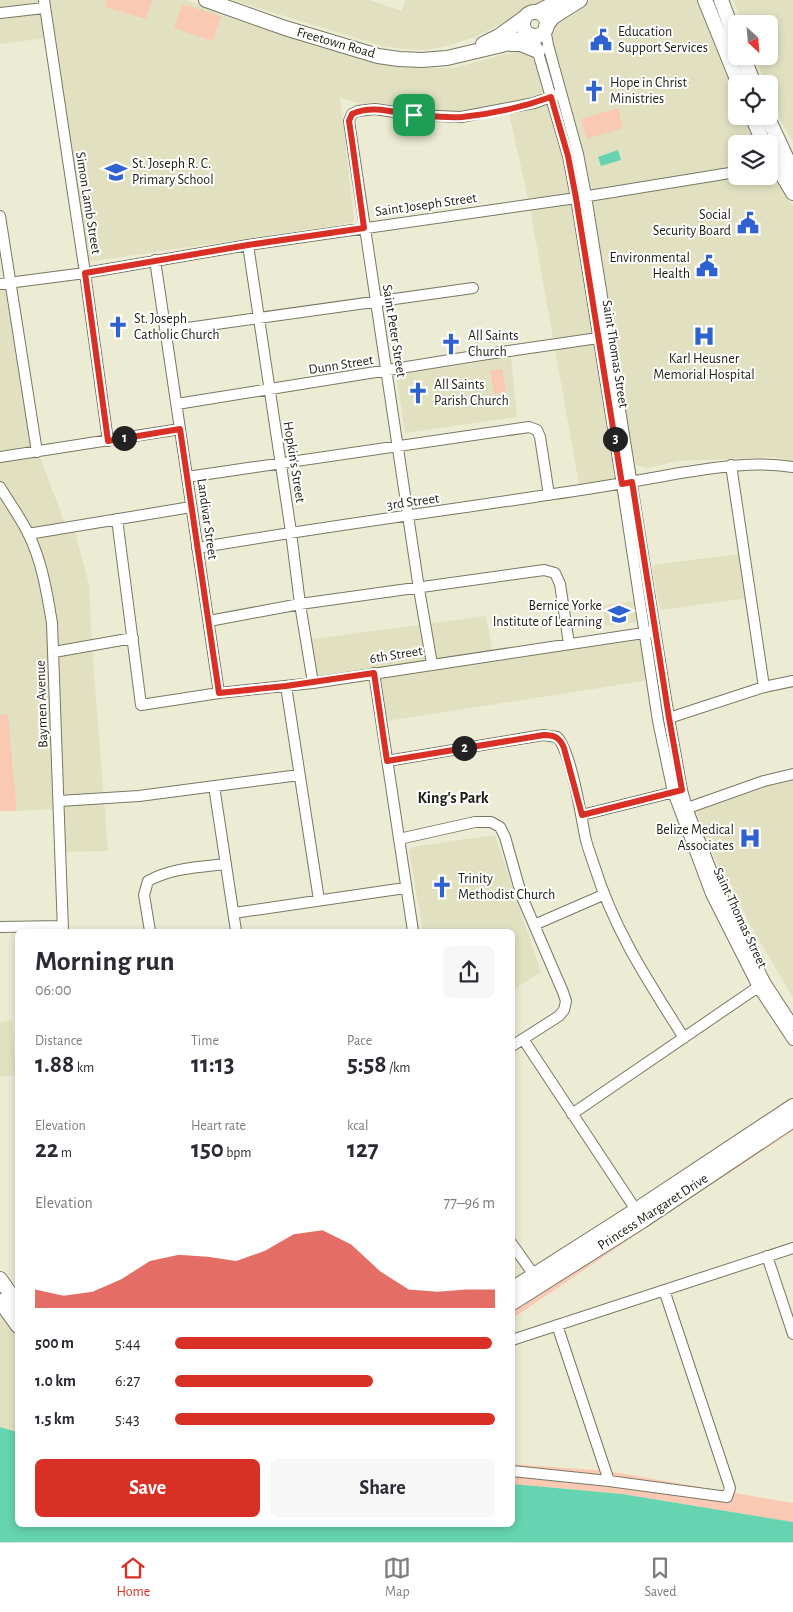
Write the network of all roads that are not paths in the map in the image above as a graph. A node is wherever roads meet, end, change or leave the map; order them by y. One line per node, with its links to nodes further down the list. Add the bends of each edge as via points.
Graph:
1 (206, 0): 7 (main road, Freetown Road)
2 (561, 0): 8 (main road)
3 (580, 0): 12 (main road, Freetown Road, via 553,17)
4 (705, 0): 16 (main road)
5 (721, 0): 11 (main road)
6 (44, 4): 9 (street); 27 (street, Simon Lamb Street)
7 (235, 4): 15 (main road, Freetown Road, via 285,28 378,56 422,60)
8 (537, 12): 10 (main road); 12 (main road, via 544,17)
9 (0, 13)
10 (524, 18): 12 (main road, via 525,30); 15 (main road, Freetown Road)
11 (728, 19)
12 (539, 31): 13 (main road, Freetown Road); 14 (street, Saint Thomas Street); 17 (street, Saint Thomas Street)
13 (502, 45): 14 (main road, via 521,44); 15 (main road, Freetown Road)
14 (538, 51): 17 (street, Saint Thomas Street)
15 (469, 52)
16 (735, 75)
17 (556, 95): 22 (street, Saint Thomas Street, via 568,156); 24 (street, Saint Peter Street, via 461,117 375,109 352,114 349,121)
18 (769, 125): 19 (main road)
19 (779, 164): 21 (main road)
20 (728, 173): 22 (street, Saint Joseph Street)
21 (793, 193)
22 (581, 197): 24 (street, Saint Joseph Street); 33 (street, Saint Thomas Street); 46 (street, Saint Thomas Street)
23 (0, 216): 28 (street)
24 (364, 228): 25 (street, Saint Joseph Street); 30 (street, Saint Peter Street)
25 (248, 245): 26 (street, Saint Joseph Street); 31 (street, Hopkin's Street)
26 (155, 260): 27 (street, Saint Joseph Street); 32 (street, Landivar Street)
27 (85, 273): 28 (street, Saint Joseph Street); 38 (street, Simon Lamb Street)
28 (5, 283): 40 (street)
29 (473, 288): 30 (street)
30 (375, 301): 31 (street); 34 (street, Saint Peter Street)
31 (259, 318): 32 (street); 35 (street, Hopkin's Street)
32 (166, 331): 36 (street, Landivar Street)
33 (598, 338): 34 (street, Dunn Street); 46 (street, Saint Thomas Street)
34 (386, 371): 35 (street, Dunn Street); 39 (street, Saint Peter Street)
35 (270, 390): 36 (street, Dunn Street); 42 (street, Hopkin's Street)
36 (177, 404): 37 (street, Landivar Street)
37 (180, 429): 38 (street); 45 (street, Landivar Street)
38 (108, 441): 40 (street)
39 (397, 446): 42 (street); 48 (street, via 529,427 537,430 540,437); 50 (street, Saint Peter Street)
40 (36, 452): 41 (street)
41 (0, 457)
42 (281, 463): 45 (street); 52 (street, Hopkin's Street)
43 (731, 465): 44 (street, 3rd Street); 46 (street, 3rd Street); 67 (street)
44 (793, 467)
45 (187, 477): 49 (street, Landivar Street)
46 (627, 483): 48 (street, 3rd Street); 58 (street, Saint Thomas Street)
47 (0, 487): 53 (street, Baymen Avenue)
48 (549, 495): 50 (street, 3rd Street)
49 (191, 507): 51 (street); 54 (street, Landivar Street)
50 (408, 516): 52 (street, 3rd Street); 55 (street, Saint Peter Street)
51 (118, 519): 53 (street); 59 (street)
52 (291, 532): 54 (street, 3rd Street); 56 (street, Hopkin's Street)
53 (28, 534): 61 (street, Baymen Avenue, via 46,588)
54 (197, 548): 57 (street, Landivar Street)
55 (419, 589): 56 (street); 60 (street, via 544,570 555,573 560,584); 62 (street, Saint Peter Street)
56 (300, 604): 57 (street); 65 (street, Hopkin's Street)
57 (209, 621): 68 (street, Landivar Street)
58 (650, 631): 60 (street, 6th Street); 69 (street, Saint Thomas Street); 74 (street, Saint Thomas Street, via 658,721)
59 (134, 638): 61 (street); 68 (street, 6th Street, via 141,705)
60 (569, 644): 62 (street, 6th Street)
61 (54, 652): 75 (street, Baymen Avenue)
62 (432, 664): 63 (street, 6th Street)
63 (374, 673): 65 (street, 6th Street); 70 (street)
64 (793, 681): 67 (street)
65 (313, 683): 66 (street, 6th Street)
66 (286, 686): 68 (street, 6th Street); 72 (street)
67 (764, 687): 69 (street)
68 (219, 693)
69 (669, 718): 74 (street, Saint Thomas Street)
70 (387, 761): 77 (street, via 544,735 557,737 564,748); 78 (street)
71 (793, 774): 76 (street)
72 (299, 775): 73 (street); 82 (street)
73 (214, 786): 75 (street, via 139,796); 79 (street)
74 (677, 791): 76 (street, Saint Thomas Street); 77 (street)
75 (59, 801): 86 (street, Baymen Avenue)
76 (683, 810): 90 (street, Saint Thomas Street, via 711,894)
77 (582, 815): 81 (street, via 585,837)
78 (399, 839): 80 (street); 84 (street, via 475,822 491,822 500,827)
79 (226, 864): 83 (street); 87 (street, via 175,870 148,881 144,895)
80 (406, 888): 82 (street); 89 (street)
81 (603, 895): 84 (street); 93 (street, via 632,955)
82 (319, 900): 83 (street)
83 (234, 914): 88 (street)
84 (534, 925): 94 (street, via 566,1001 558,1016)
85 (0, 927): 86 (street)
86 (63, 928)
87 (150, 929)
88 (236, 929)
89 (413, 929)
90 (744, 951): 91 (street, Saint Thomas Street); 92 (street, Saint Thomas Street)
91 (758, 987): 93 (street); 95 (street, Saint Thomas Street)
92 (793, 1025)
93 (684, 1038): 98 (street)
94 (523, 1039): 96 (street); 98 (street)
95 (793, 1040)
96 (515, 1044)
97 (793, 1106): 100 (main road, Princess Margaret Drive)
98 (572, 1114): 100 (street)
99 (793, 1120): 100 (main road, Princess Margaret Drive)
100 (639, 1215): 104 (main road, Princess Margaret Drive); 110 (main road, Princess Margaret Drive)
101 (515, 1248): 104 (street)
102 (793, 1248): 103 (street)
103 (768, 1256): 107 (street); 113 (street)
104 (534, 1275): 106 (main road, Princess Margaret Drive)
105 (0, 1279): 109 (main road)
106 (515, 1287)
107 (664, 1290): 112 (street); 116 (street, via 730,1488 727,1497)
108 (0, 1301): 111 (main road)
109 (15, 1301)
110 (515, 1301)
111 (15, 1322)
112 (557, 1325): 114 (street); 116 (street)
113 (793, 1334)
114 (515, 1339)
115 (515, 1471): 116 (street)
116 (609, 1481)

